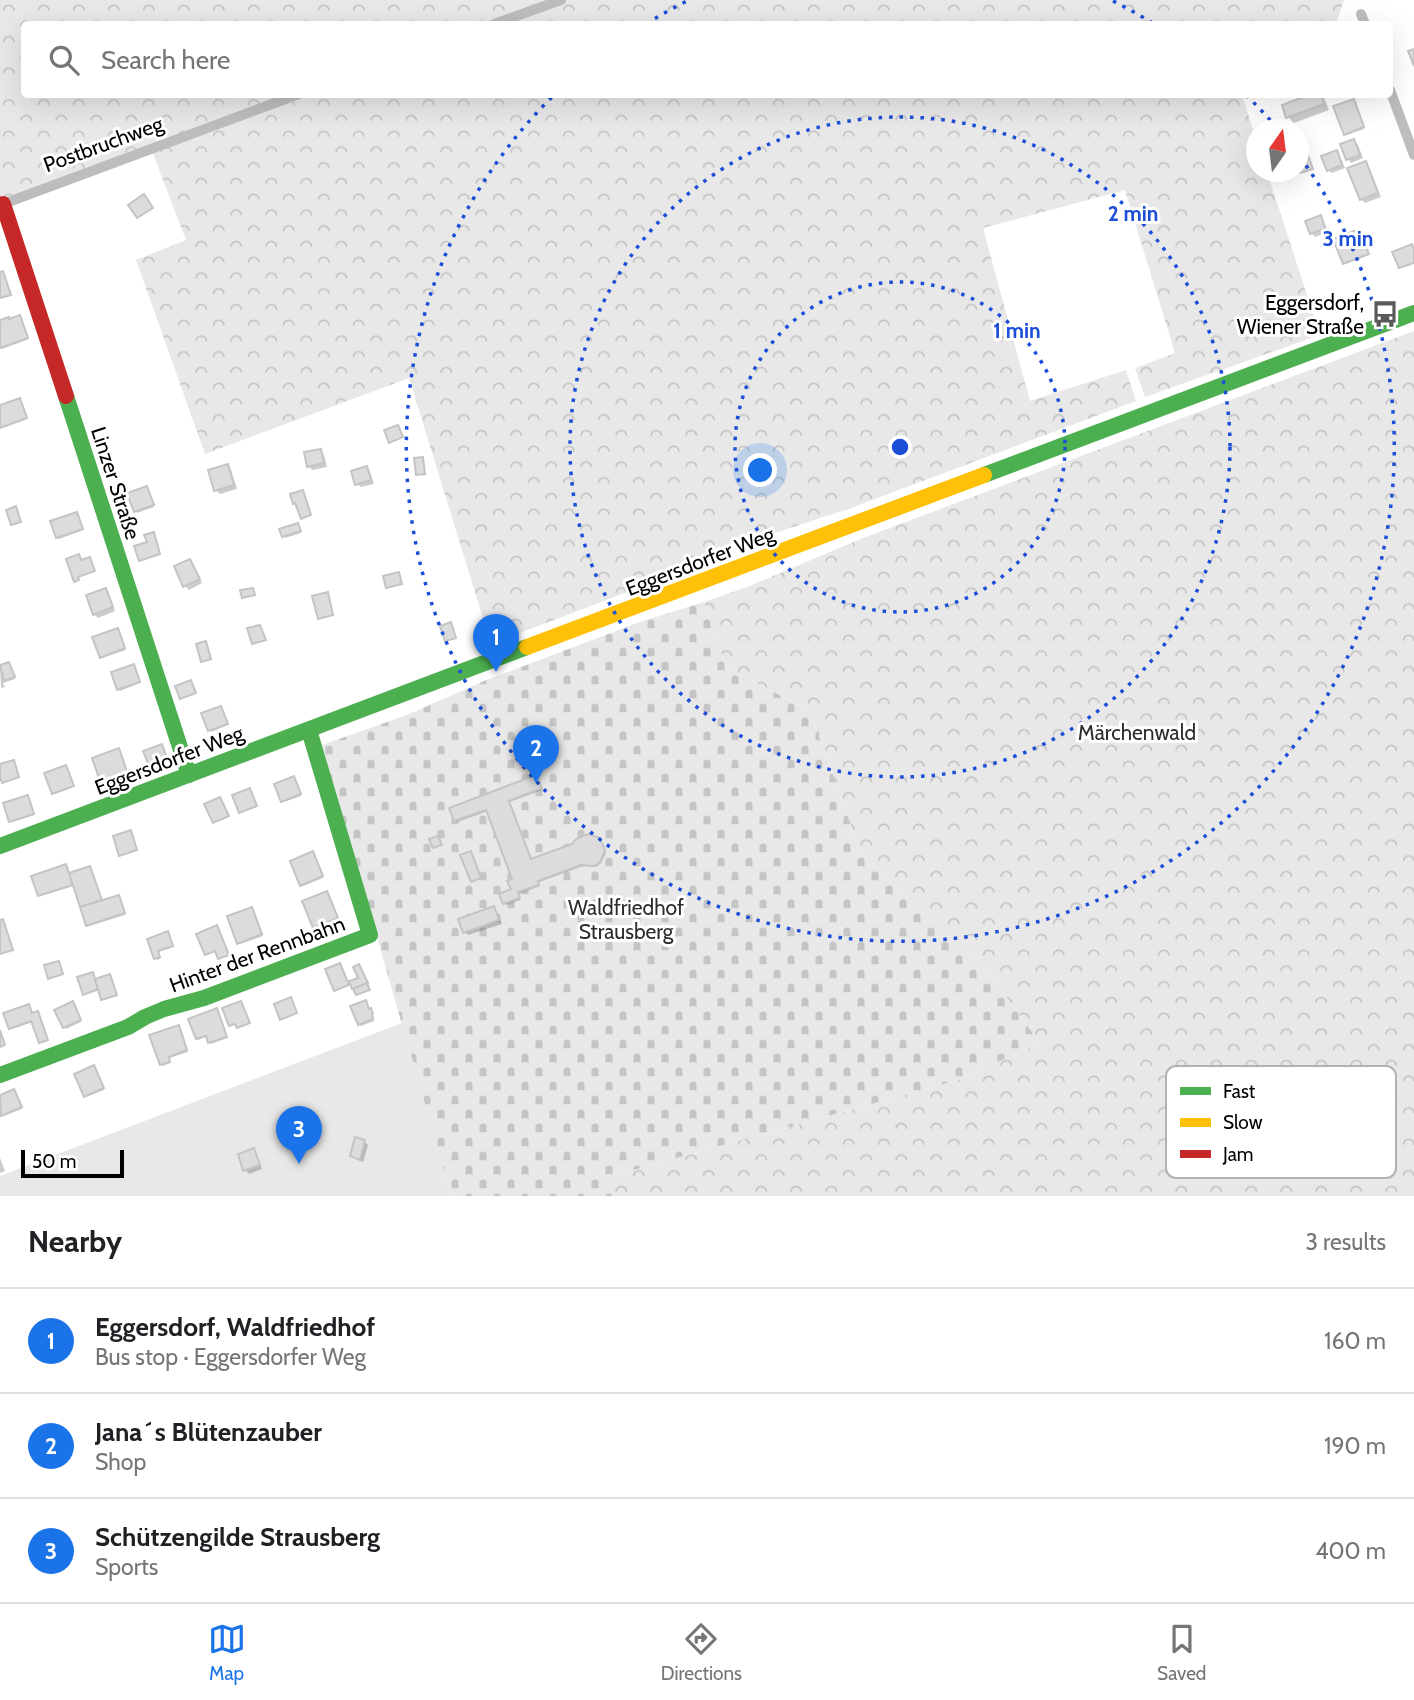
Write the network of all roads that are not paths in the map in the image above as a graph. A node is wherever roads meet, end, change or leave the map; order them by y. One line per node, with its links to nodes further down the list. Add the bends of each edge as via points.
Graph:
1 (561, 0): 2 (street)
2 (502, 21)
3 (288, 98): 6 (street, Postbruchweg)
4 (1393, 98): 5 (street)
5 (1414, 155)
6 (1, 204): 9 (main road, Linzer Straße)
7 (1414, 313): 8 (main road, Eggersdorfer Weg)
8 (309, 730): 9 (main road, Eggersdorfer Weg); 11 (main road, Hinter der Rennbahn, via 370,935)
9 (190, 775): 10 (main road, Eggersdorfer Weg)
10 (0, 846)
11 (0, 1075)

